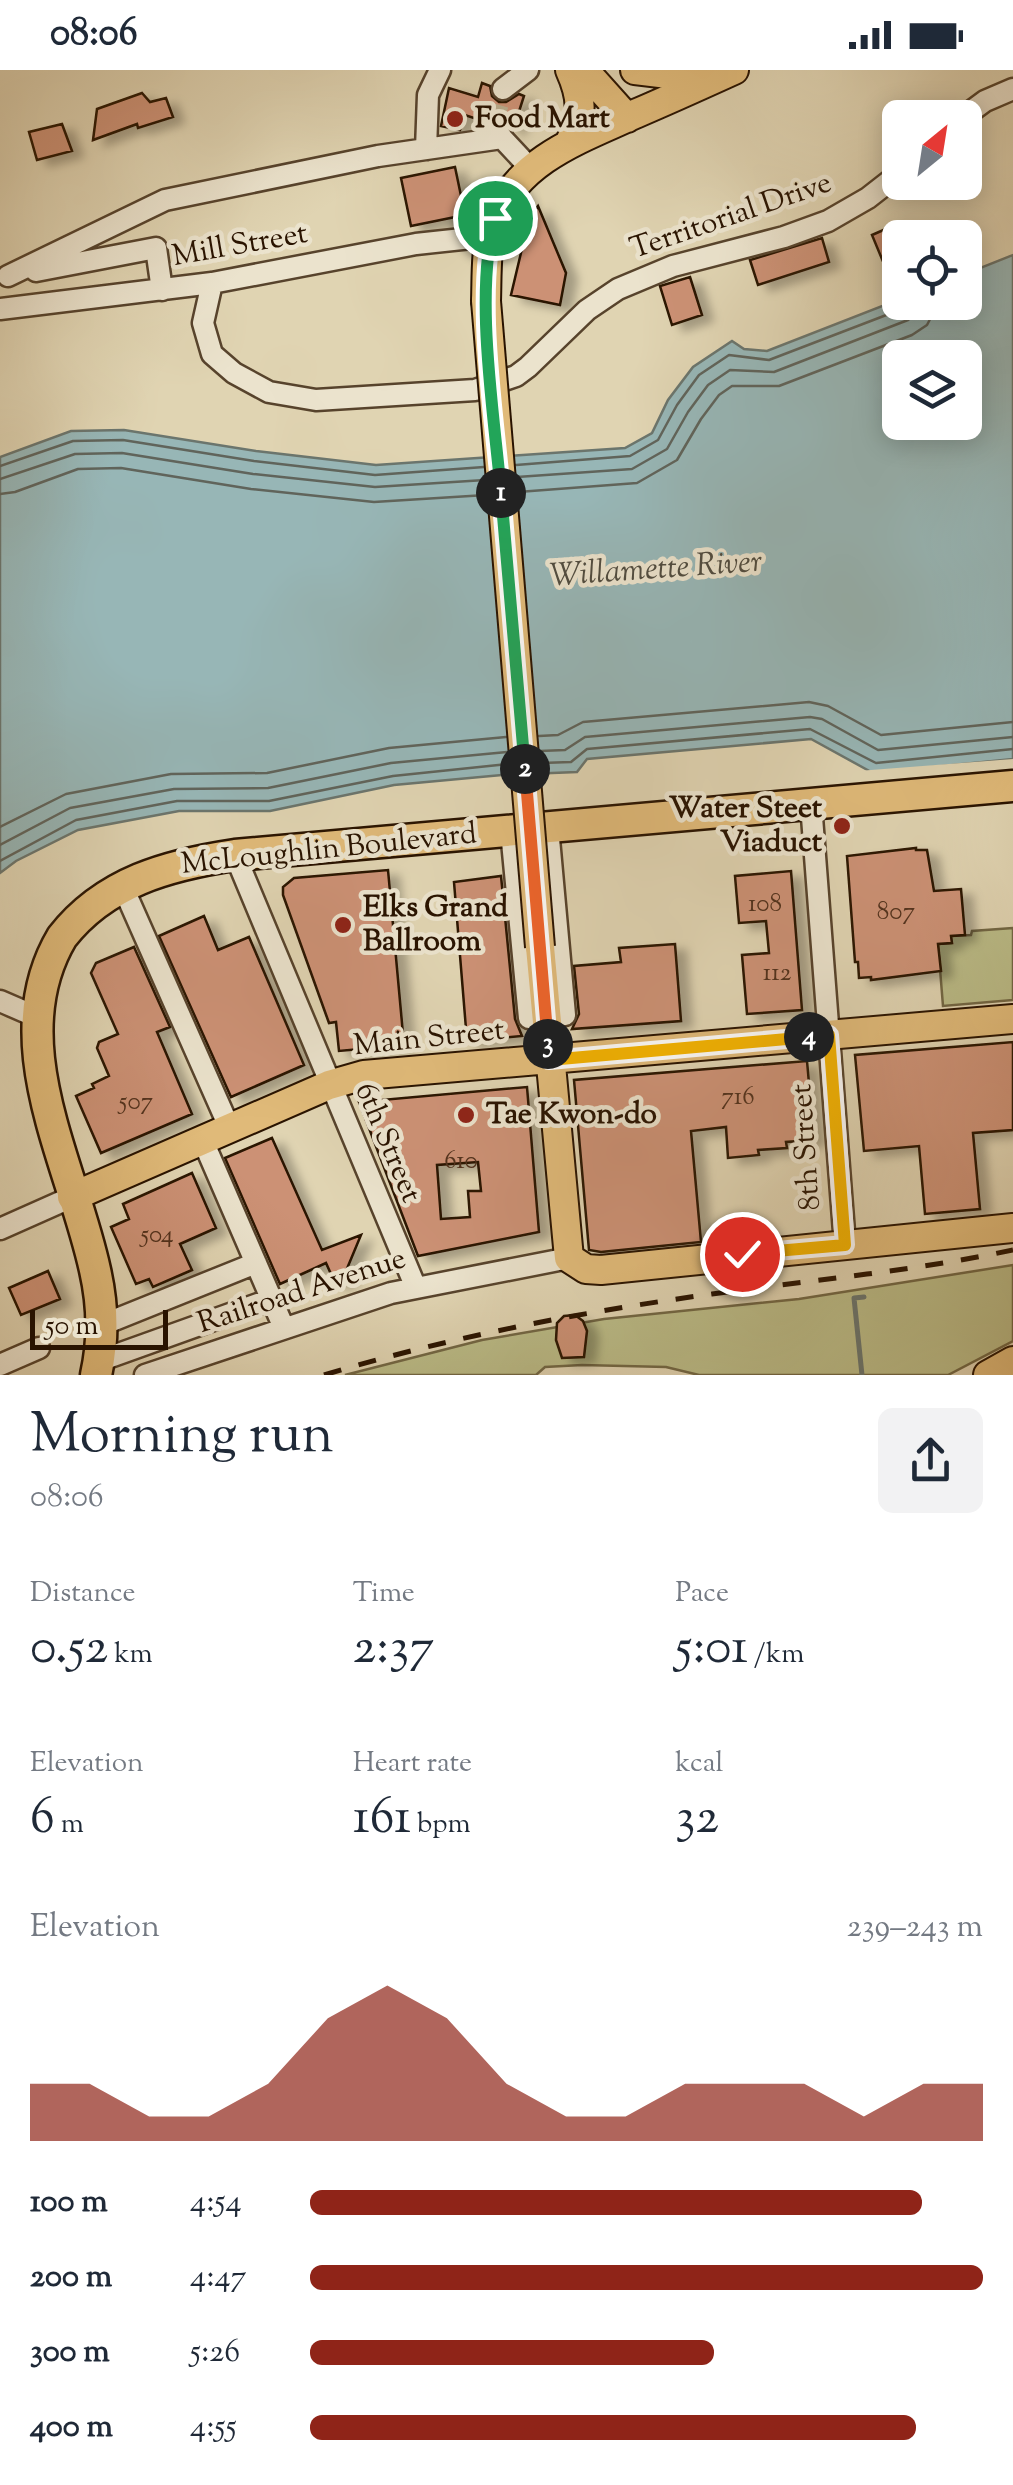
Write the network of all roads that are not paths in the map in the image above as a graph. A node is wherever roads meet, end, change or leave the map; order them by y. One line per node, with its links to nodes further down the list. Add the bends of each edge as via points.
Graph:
1 (440, 70): 12 (street, via 428,94)
2 (528, 70): 8 (street)
3 (570, 70): 11 (main road, via 582,106)
4 (584, 70): 10 (main road)
5 (635, 70): 6 (main road)
6 (723, 75): 10 (main road)
7 (1013, 89): 9 (street)
8 (503, 90)
9 (982, 104)
10 (627, 118): 11 (main road)
11 (568, 144): 13 (main road)
12 (426, 148): 13 (street, via 498,131); 16 (street, via 166,200)
13 (531, 169): 15 (main road, via 504,199)
14 (882, 187): 17 (street, Territorial Drive, via 828,221 618,289 528,368 475,390 316,400 269,392 212,354 203,323)
15 (490, 236): 17 (street, Mill Street); 32 (main road, bridge, via 486,301)
16 (4, 275): 18 (street, via 156,248); 19 (street)
17 (212, 283): 18 (street, Mill Street)
18 (162, 290): 19 (street, Mill Street)
19 (6, 308)
20 (1013, 786): 21 (highway, McLoughlin Boulevard)
21 (812, 804): 22 (highway, McLoughlin Boulevard); 31 (street, 8th Street)
22 (548, 828): 23 (highway, McLoughlin Boulevard); 28 (street)
23 (512, 831): 24 (highway, McLoughlin Boulevard); 29 (street)
24 (235, 856): 25 (highway, McLoughlin Boulevard, via 178,865); 33 (street, 6th Street)
25 (122, 885): 27 (highway, McLoughlin Boulevard, via 58,942); 34 (street)
26 (0, 1001): 27 (street)
27 (30, 1014): 36 (highway, McLoughlin Boulevard, via 35,1084)
28 (566, 1015)
29 (529, 1018)
30 (1013, 1018): 31 (main road, Main Street)
31 (829, 1035): 32 (main road, Main Street); 39 (street, 8th Street)
32 (549, 1060): 33 (main road, Main Street); 40 (main road)
33 (329, 1085): 34 (main road, Main Street); 42 (street, 6th Street)
34 (230, 1129): 35 (main road, Main Street)
35 (202, 1141): 36 (main road, Main Street); 41 (street)
36 (72, 1197): 38 (street, Main Street); 44 (highway, McLoughlin Boulevard, via 94,1267)
37 (1013, 1228): 39 (main road, Railroad Avenue)
38 (0, 1229)
39 (845, 1245): 40 (main road, Railroad Avenue, via 601,1270)
40 (570, 1258): 42 (street, Railroad Avenue)
41 (256, 1263): 43 (street); 44 (street)
42 (416, 1288): 45 (street, Railroad Avenue)
43 (272, 1298): 45 (street); 49 (street)
44 (102, 1324): 49 (highway, McLoughlin Boulevard)
45 (284, 1328): 50 (street, Railroad Avenue)
46 (39, 1348): 48 (street)
47 (1013, 1361): 51 (main road)
48 (0, 1365)
49 (98, 1368)
50 (146, 1375)
51 (988, 1375)

